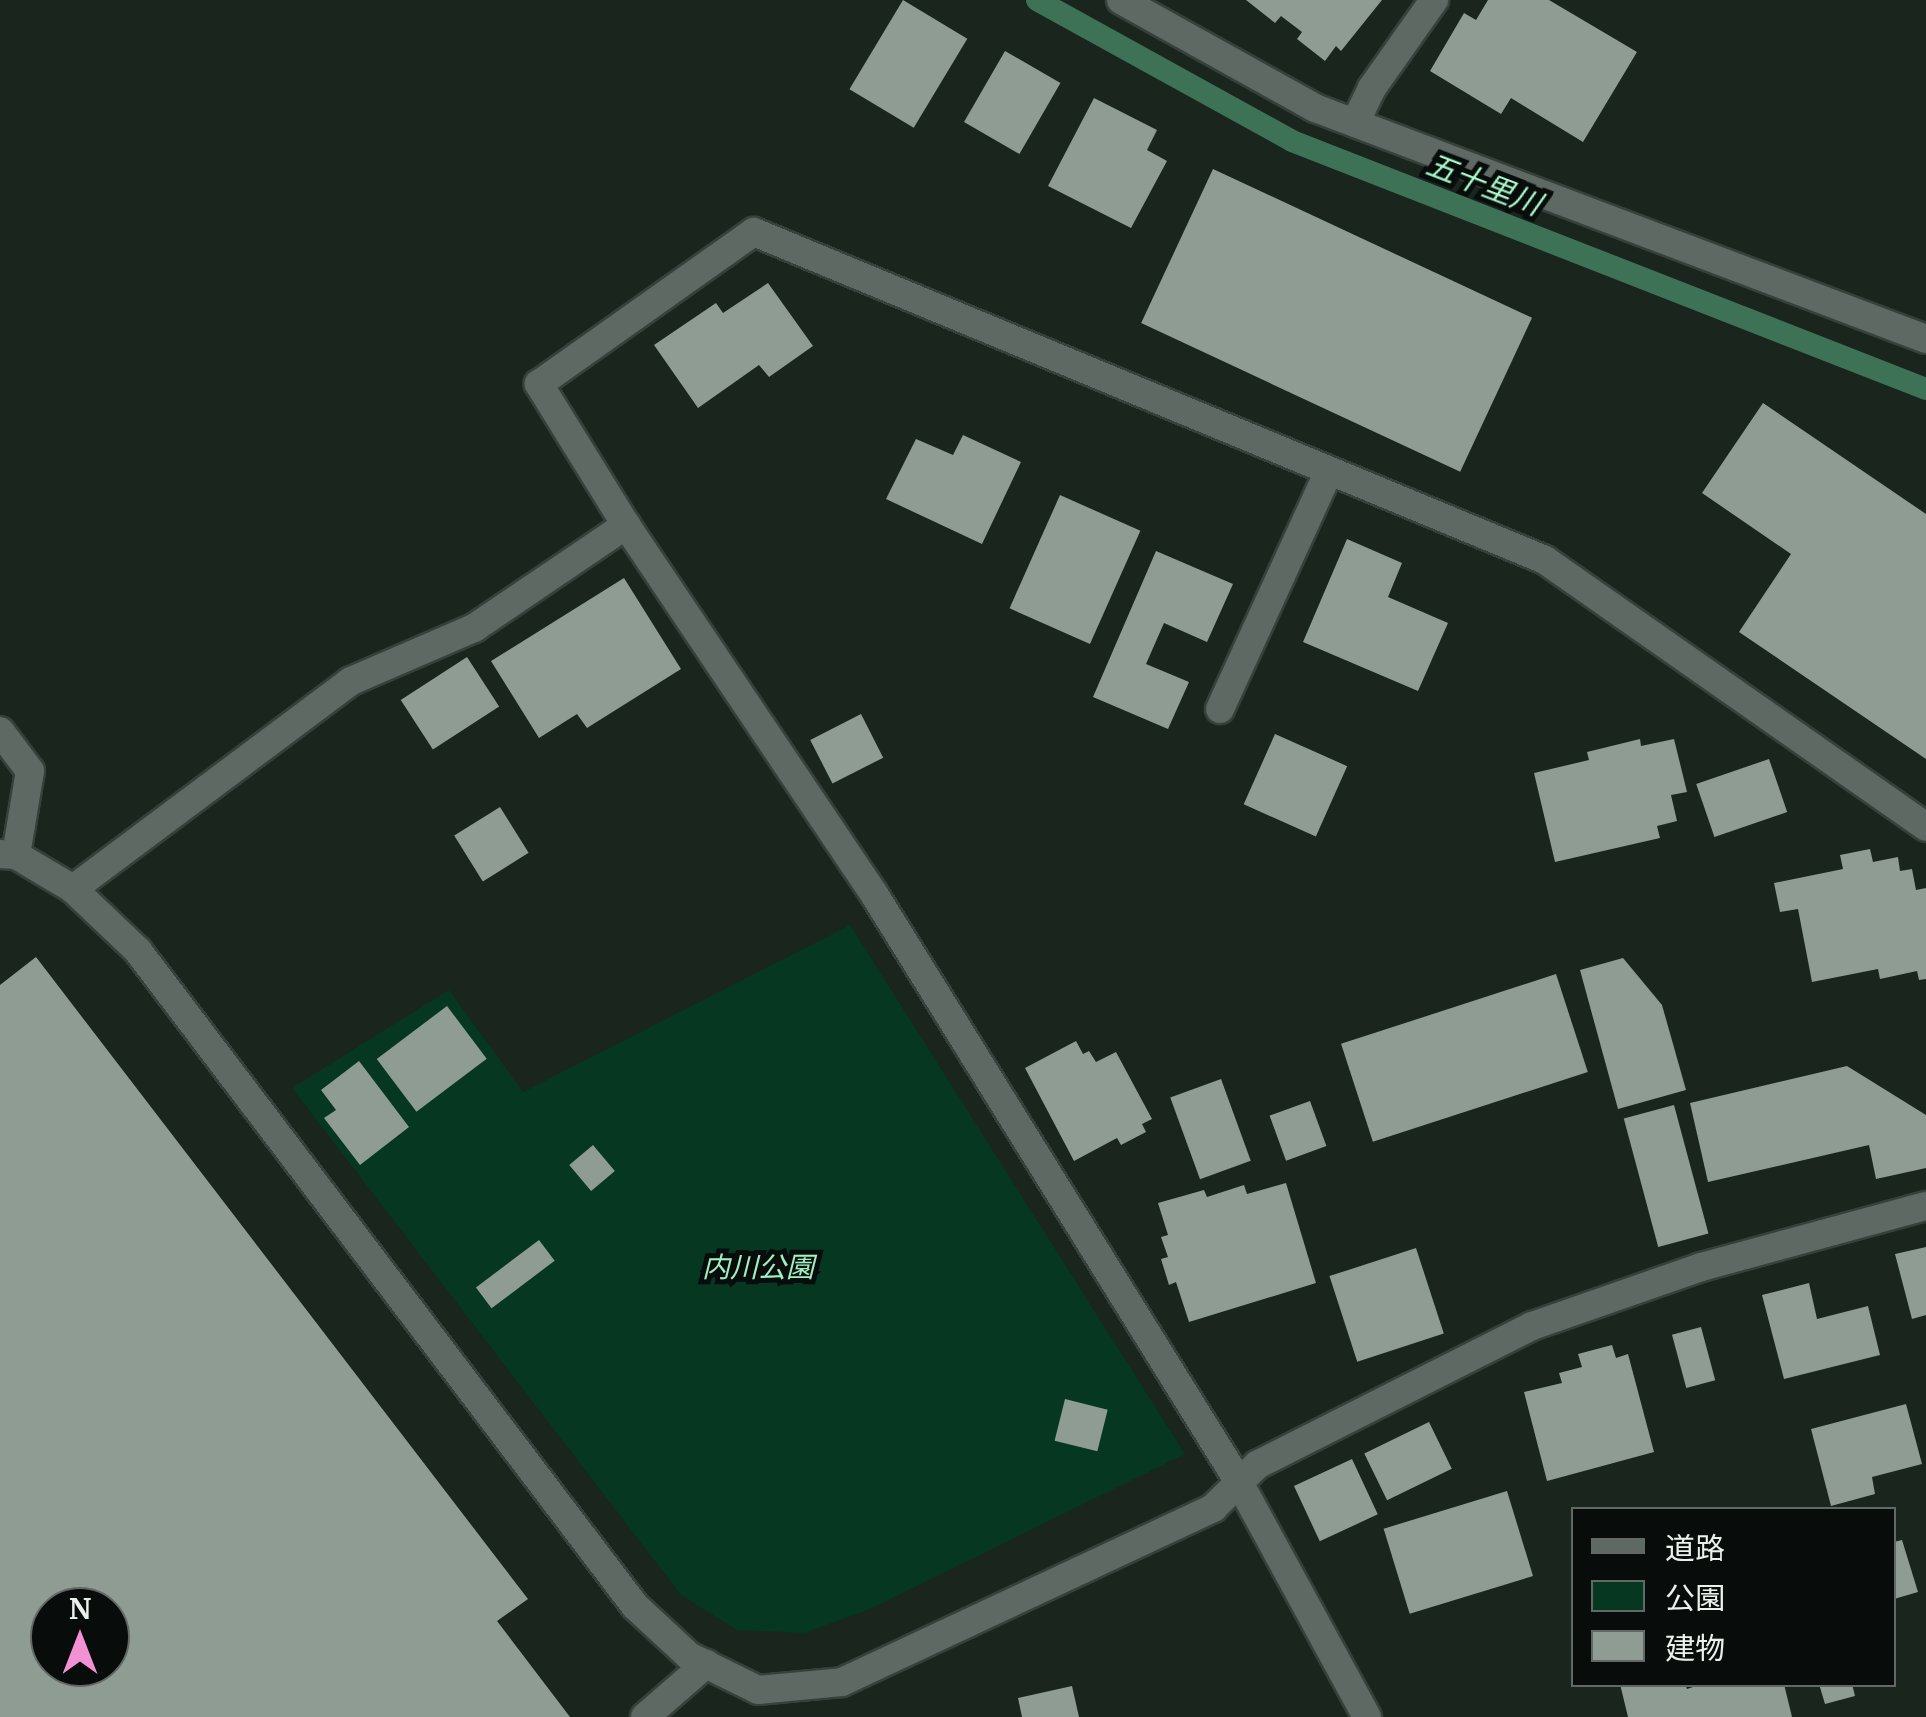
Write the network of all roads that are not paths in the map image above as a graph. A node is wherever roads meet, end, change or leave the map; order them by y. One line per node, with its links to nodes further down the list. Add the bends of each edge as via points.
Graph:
1 (1121, 0): 3 (street, via 1314,108)
2 (1434, 0): 3 (street)
3 (1354, 123): 4 (street)
4 (1926, 339)
5 (1329, 470): 6 (street, via 754,232 539,384); 7 (street); 9 (street, via 1545,560)
6 (626, 525): 11 (street, via 474,628 351,681); 13 (street, via 874,894)
7 (1220, 709)
8 (0, 731): 10 (street, via 30,770)
9 (1926, 827)
10 (8, 854): 11 (street)
11 (73, 889): 14 (street, via 138,952 636,1606)
12 (1926, 1206): 13 (street, via 1701,1267 1532,1326 1257,1466)
13 (1239, 1482): 14 (street, via 1214,1508 842,1682 758,1690); 16 (street)
14 (706, 1664): 15 (street)
15 (645, 1717)
16 (1367, 1717)

